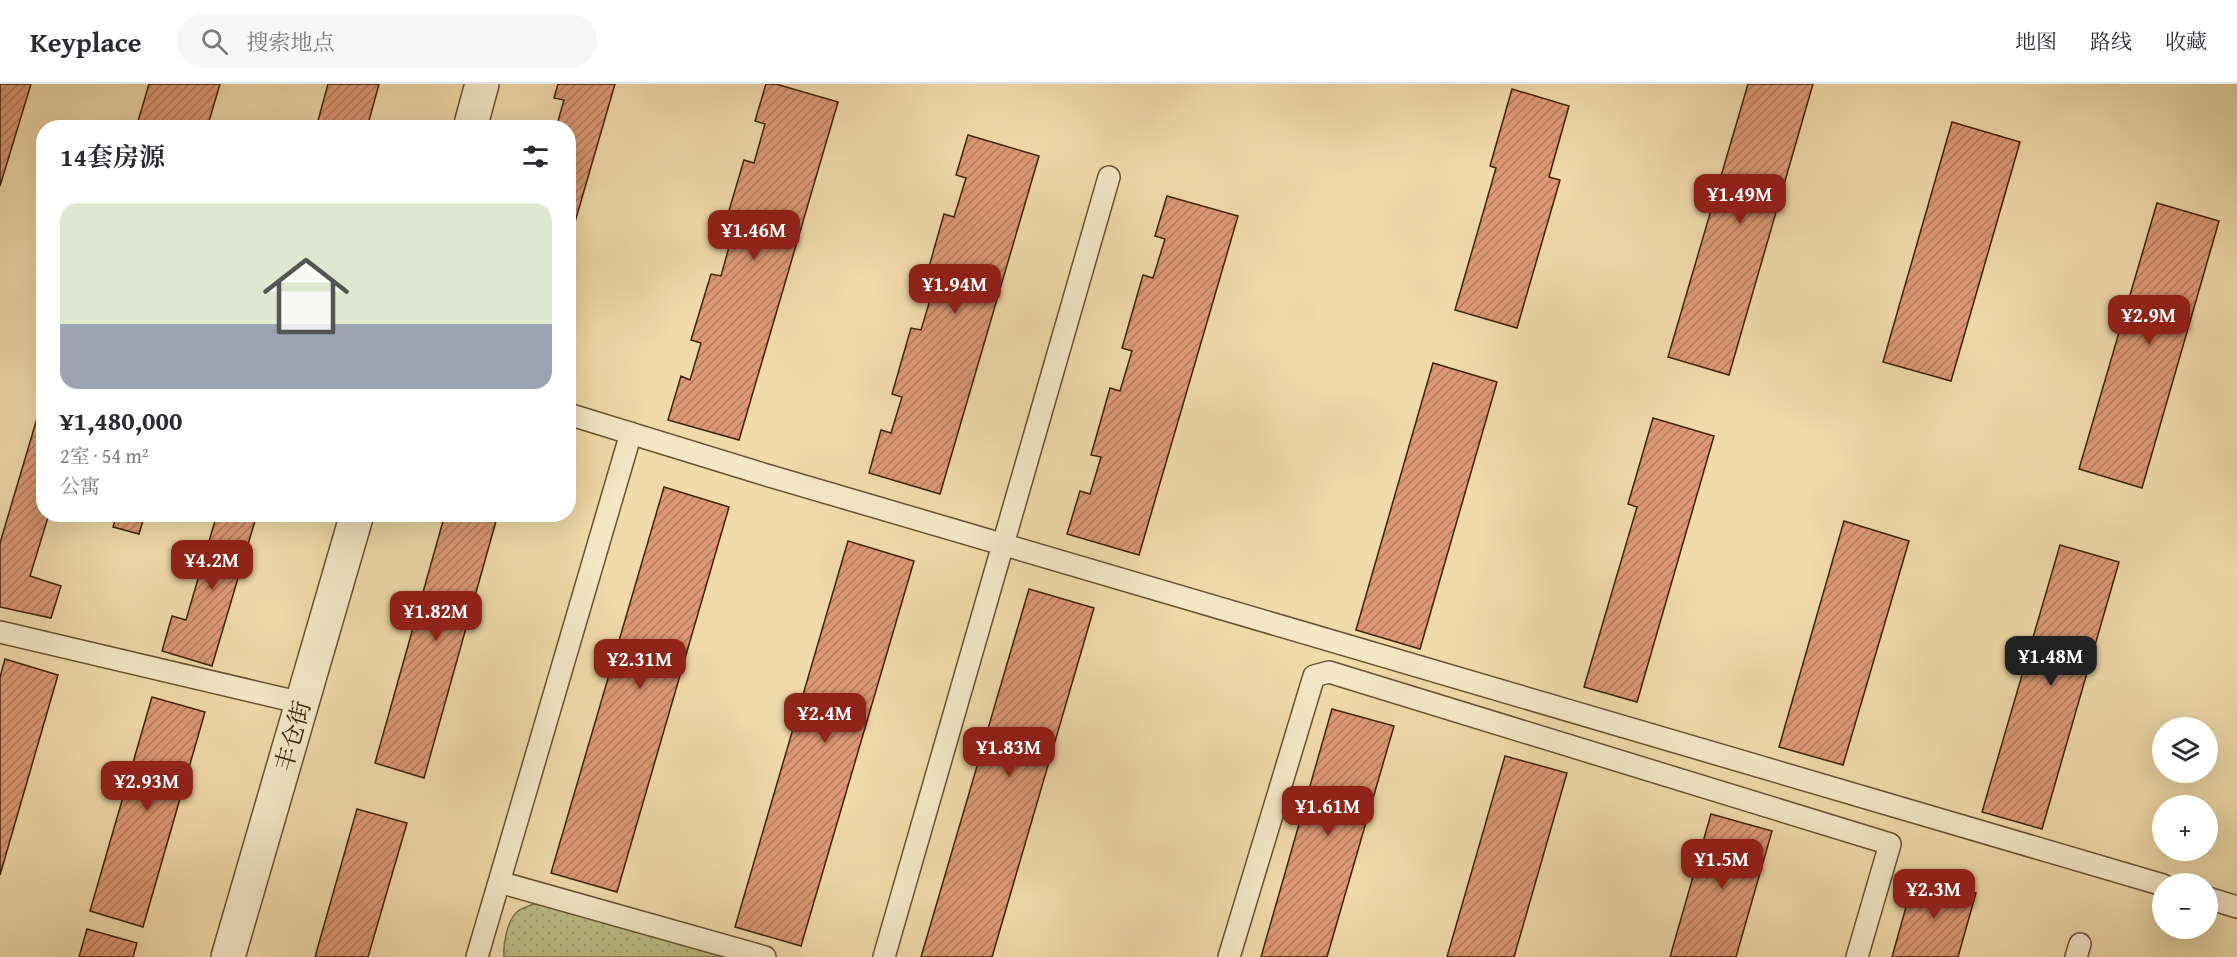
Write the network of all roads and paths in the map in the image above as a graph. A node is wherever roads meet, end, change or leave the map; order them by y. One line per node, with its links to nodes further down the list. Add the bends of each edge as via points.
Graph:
1 (483, 84): 2 (street)
2 (472, 120)
3 (1109, 177): 7 (lane)
4 (576, 416): 5 (lane)
5 (631, 433): 7 (lane); 10 (lane)
6 (355, 522): 9 (street, 丰仓街)
7 (1003, 544): 11 (lane); 17 (lane)
8 (0, 632): 9 (lane)
9 (302, 703): 14 (street, 丰仓街)
10 (499, 882): 15 (lane); 16 (lane)
11 (2152, 882)
12 (2218, 901): 13 (lane)
13 (2237, 907)
14 (228, 957)
15 (477, 957)
16 (765, 957)
17 (884, 957)
18 (1230, 957): 19 (lane, via 1314,676 1329,672 1890,844)
19 (1857, 957)

